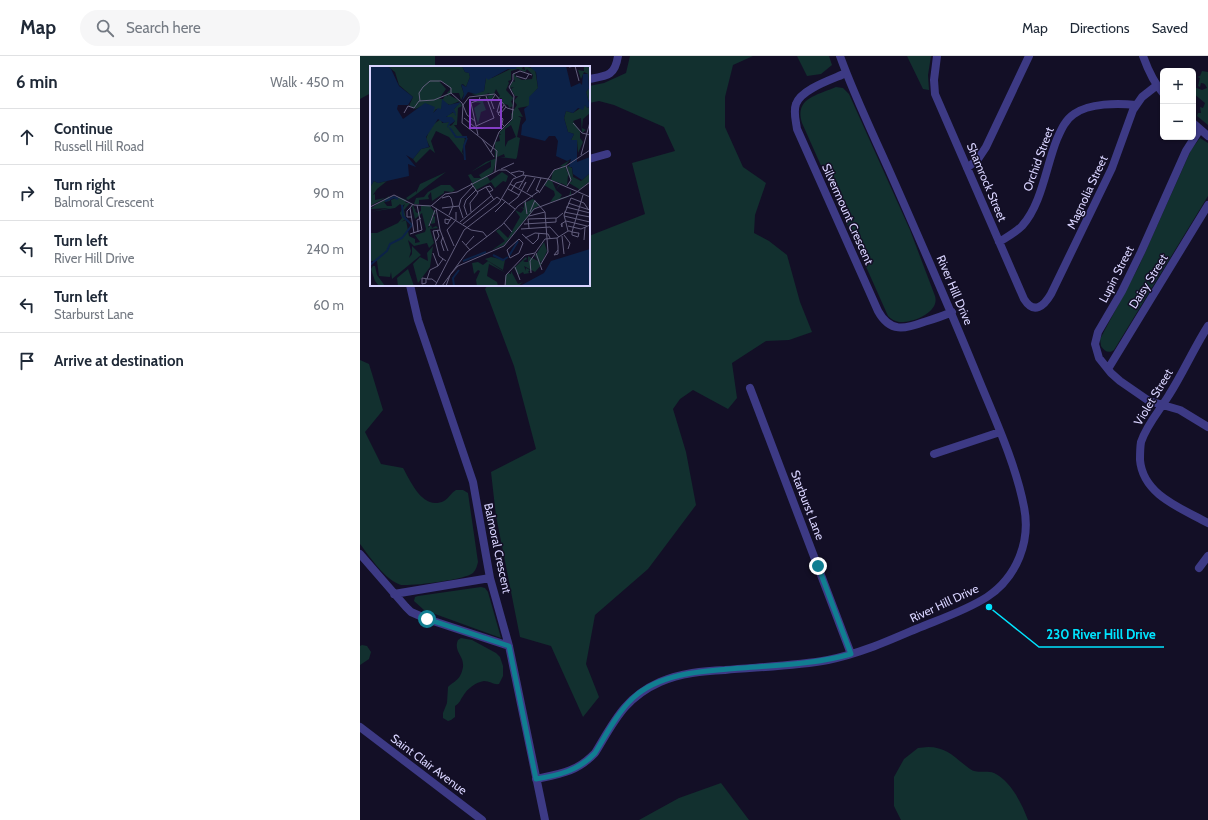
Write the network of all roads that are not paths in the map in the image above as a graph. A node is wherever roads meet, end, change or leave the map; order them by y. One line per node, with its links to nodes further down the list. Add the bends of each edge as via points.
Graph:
1 (618, 56): 7 (street, via 612,73)
2 (840, 56): 6 (street, River Hill Drive)
3 (937, 56): 16 (street, Shamrock Street, via 935,94)
4 (1029, 56): 16 (street, via 986,147 978,159)
5 (1143, 56): 8 (street)
6 (846, 73): 21 (street, River Hill Drive); 21 (street, Silvermount Crescent, via 804,93 796,103 796,123 878,311 885,322 894,327 908,328)
7 (590, 79)
8 (1156, 86): 9 (street); 10 (street, Magnolia Street)
9 (1160, 90)
10 (1136, 105): 18 (street, Orchid Street, via 1112,104 1092,107 1079,110 1069,118 1056,143 1036,203 1029,216 1017,231); 20 (street, Magnolia Street, via 1112,168 1051,294 1045,304)
11 (1196, 126): 12 (street)
12 (1200, 129): 13 (street); 23 (street, Lupin Street, via 1186,151 1141,252 1096,336 1097,354)
13 (1208, 136)
14 (607, 154): 15 (street)
15 (590, 159)
16 (967, 168): 18 (street, Shamrock Street)
17 (1208, 206): 23 (street, Daisy Street)
18 (999, 242): 20 (street, Shamrock Street, via 1024,299 1030,306)
19 (410, 286): 33 (street, Balmoral Crescent, via 418,320 473,482)
20 (1038, 308)
21 (952, 312): 27 (street, River Hill Drive)
22 (1208, 326): 25 (street, Violet Street)
23 (1108, 369): 25 (street, Lupin Street, via 1147,400)
24 (750, 388): 36 (street, Starburst Lane)
25 (1162, 405): 26 (street, Lupin Street, via 1180,410); 29 (street, Violet Street, via 1141,442 1140,459 1144,476 1157,493)
26 (1208, 427)
27 (1000, 432): 28 (street); 36 (street, River Hill Drive, via 1017,479 1025,514 1026,536 1015,566 994,591 973,604 876,646)
28 (934, 454)
29 (1208, 523)
30 (360, 554): 34 (street)
31 (1208, 556): 32 (street)
32 (1199, 568)
33 (490, 578): 34 (street); 35 (street, Balmoral Crescent)
34 (394, 594): 35 (street, via 418,616)
35 (509, 646): 38 (street, Balmoral Crescent)
36 (851, 654): 38 (street, River Hill Drive, via 820,661 695,672 661,682 628,703 588,760 568,772)
37 (360, 727): 39 (street, Saint Clair Avenue)
38 (536, 779): 40 (street, Balmoral Crescent)
39 (482, 820)
40 (545, 820)

